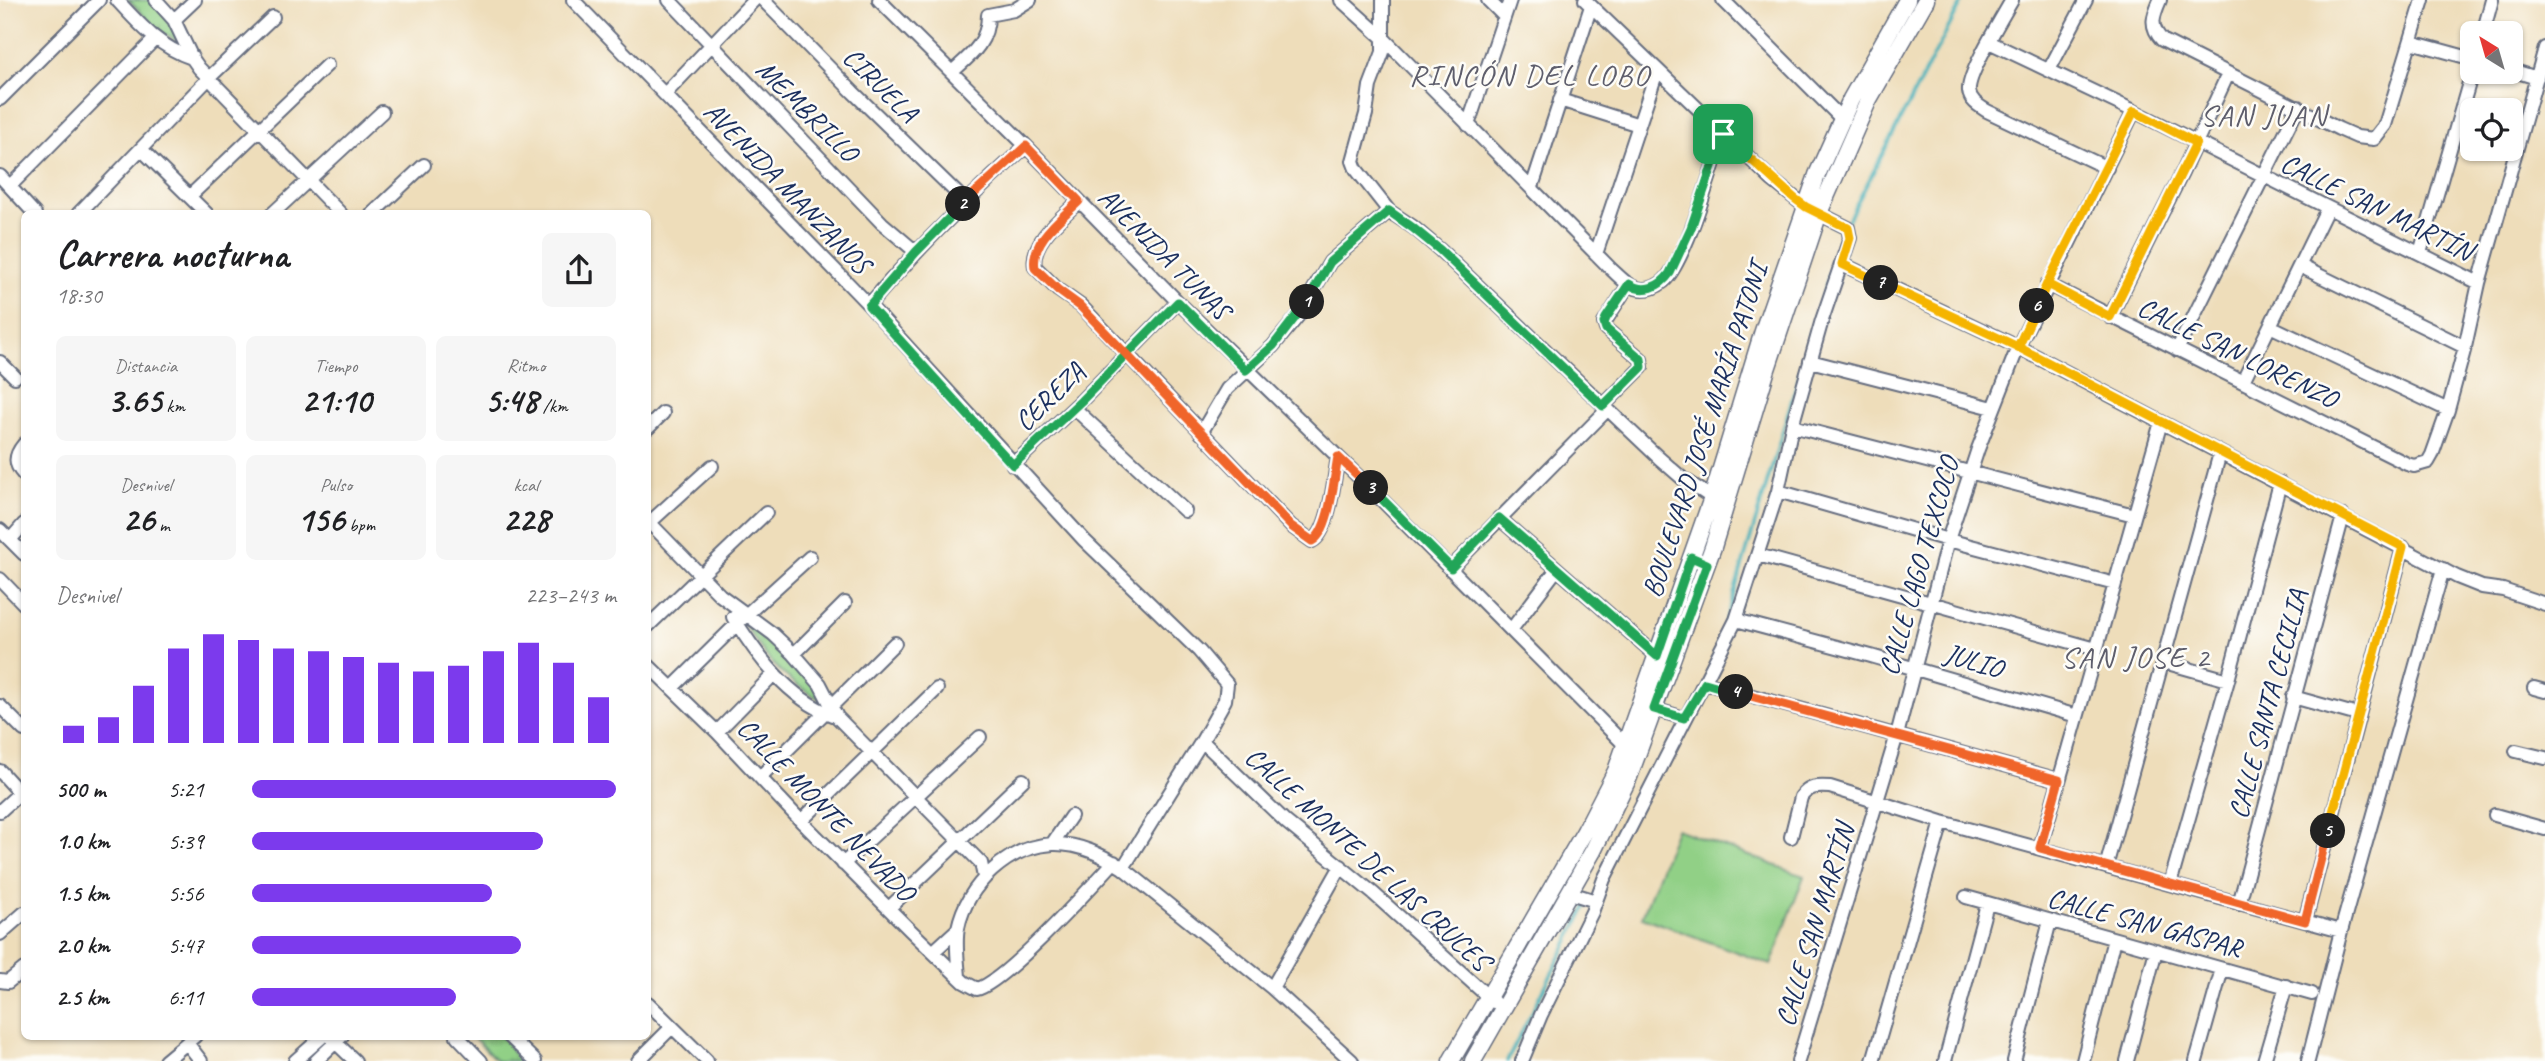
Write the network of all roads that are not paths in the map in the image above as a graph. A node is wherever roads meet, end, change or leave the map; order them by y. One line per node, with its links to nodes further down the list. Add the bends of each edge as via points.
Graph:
1 (99, 0): 48 (street)
2 (117, 0): 31 (street)
3 (156, 0): 28 (street)
4 (195, 0): 28 (street)
5 (573, 0): 47 (street, AVENIDA MANZANOS)
6 (669, 0): 34 (street, MEMBRILLO)
7 (754, 0): 34 (street)
8 (763, 0): 69 (street, CIRUELA)
9 (879, 0): 41 (street, AVENIDA TUNAS)
10 (984, 0): 25 (street)
11 (1030, 0): 25 (street, via 1014,10)
12 (1341, 0): 30 (street)
13 (1383, 0): 30 (street)
14 (1488, 0): 26 (street)
15 (1510, 0): 26 (street)
16 (1723, 0): 53 (street)
17 (1907, 0): 53 (main road, BOULEVARD JOSÉ MARÍA PATONI)
18 (1926, 0): 78 (main road, BOULEVARD JOSÉ MARÍA PATONI)
19 (2012, 0): 32 (street)
20 (2086, 0): 39 (street)
21 (2160, 0): 42 (street, via 2154,32)
22 (2423, 0): 33 (street)
23 (2492, 0): 29 (street)
24 (1588, 3): 40 (street); 49 (street)
25 (989, 15): 41 (street, via 982,44)
26 (1504, 16): 54 (street)
27 (273, 17): 45 (street)
28 (174, 20): 37 (street)
29 (2486, 21)
30 (1383, 38): 54 (street); 79 (street, via 1353,161)
31 (155, 39): 37 (street); 66 (street)
32 (1989, 42): 39 (street, CALLE SAN MARTÍN); 62 (street, via 1968,89 1976,104)
33 (2411, 42): 36 (street); 50 (street, via 2385,125 2374,139 2357,137)
34 (711, 44): 47 (street); 80 (street, MEMBRILLO, via 882,223)
35 (2545, 48): 44 (street)
36 (2460, 55)
37 (192, 58): 45 (street)
38 (327, 65): 56 (street)
39 (2049, 70): 51 (street, CALLE SAN MARTÍN)
40 (1657, 71): 55 (street); 57 (street)
41 (952, 72): 59 (street, AVENIDA TUNAS)
42 (2228, 74): 50 (street); 58 (street)
43 (2524, 74): 44 (street)
44 (2536, 78): 87 (street)
45 (209, 79): 56 (street); 60 (street)
46 (2469, 84): 81 (street)
47 (665, 94): 89 (street, AVENIDA MANZANOS)
48 (0, 99)
49 (1560, 100): 55 (street); 67 (street)
50 (2298, 107): 64 (street)
51 (2134, 111): 58 (street, CALLE SAN MARTÍN); 62 (street, CALLE LAGO TEXCOCO)
52 (382, 112): 65 (street)
53 (1842, 119): 78 (main road, BOULEVARD JOSÉ MARÍA PATONI, via 1817,175)
54 (1468, 125): 67 (street)
55 (1639, 125): 82 (street)
56 (258, 128): 65 (street); 68 (street)
57 (1723, 134): 78 (street); 85 (street, via 1691,228 1670,273 1648,288)
58 (2196, 143): 64 (street, CALLE SAN MARTÍN); 90 (street)
59 (1026, 146): 69 (street); 70 (street, AVENIDA TUNAS)
60 (141, 149): 68 (street); 73 (street)
61 (424, 165): 77 (street)
62 (2106, 168): 86 (street, CALLE LAGO TEXCOCO)
63 (0, 176): 66 (street)
64 (2262, 176): 71 (street, CALLE SAN MARTÍN); 94 (street)
65 (307, 179): 75 (street); 76 (street)
66 (9, 186): 72 (street)
67 (1532, 187): 82 (street)
68 (190, 196): 74 (street)
69 (965, 201): 80 (street)
70 (1079, 201): 88 (street, AVENIDA TUNAS); 95 (street, via 1039,244 1035,268 1080,306)
71 (2327, 209): 81 (street, CALLE SAN MARTÍN); 84 (street)
72 (31, 210)
73 (82, 210)
74 (203, 210)
75 (276, 210)
76 (337, 210)
77 (376, 210)
78 (1813, 210): 83 (street, via 1843,225 1850,238); 119 (main road, BOULEVARD JOSÉ MARÍA PATONI, via 1743,393); 120 (main road, BOULEVARD JOSÉ MARÍA PATONI)
79 (1389, 211): 98 (street, via 1330,262 1298,316); 102 (street, via 1486,293)
80 (916, 252): 89 (street)
81 (2420, 253): 87 (street, CALLE SAN MARTÍN)
82 (1596, 254): 85 (street)
83 (1842, 264): 93 (street); 96 (street)
84 (2300, 266): 91 (street); 92 (street)
85 (1629, 284): 102 (street, via 1604,323 1641,359 1642,367)
86 (2047, 284): 90 (street, CALLE SAN LORENZO); 93 (street, CALLE LAGO TEXCOCO)
87 (2479, 284): 92 (street)
88 (1178, 302): 95 (street, CEREZA); 98 (street, AVENIDA TUNAS)
89 (869, 306): 113 (street, AVENIDA MANZANOS)
90 (2110, 317): 94 (street, CALLE SAN LORENZO)
91 (2270, 326): 100 (street); 104 (street)
92 (2465, 346): 104 (street)
93 (2018, 347): 103 (street, CALLE LAGO TEXCOCO); 106 (street)
94 (2177, 350): 100 (street, CALLE SAN LORENZO)
95 (1126, 356): 101 (street, CEREZA); 109 (street)
96 (1810, 361): 103 (street); 108 (street)
97 (0, 362): 99 (street)
98 (1246, 370): 109 (street, via 1227,389); 112 (street, AVENIDA TUNAS)
99 (15, 377)
100 (2243, 381): 104 (street, CALLE SAN LORENZO, via 2414,466 2432,455)
101 (1074, 408): 113 (street, CEREZA); 121 (street)
102 (1605, 408): 119 (street, via 1659,458); 125 (street)
103 (1993, 408): 116 (street, CALLE LAGO TEXCOCO)
104 (2448, 410)
105 (663, 413): 107 (street)
106 (2161, 422): 111 (street); 123 (street)
107 (651, 425)
108 (1792, 426): 116 (street); 118 (street)
109 (1201, 433): 112 (street, via 1291,526 1312,541 1319,537 1326,519)
110 (21, 449): 115 (street, via 16,458)
111 (2220, 453): 117 (street); 155 (street)
112 (1338, 457): 137 (street, AVENIDA TUNAS)
113 (1013, 465): 174 (street, AVENIDA MANZANOS, via 1227,684 1225,700)
114 (712, 466): 126 (street)
115 (21, 470)
116 (1970, 473): 123 (street); 130 (street, CALLE LAGO TEXCOCO)
117 (2280, 483): 124 (street); 159 (street)
118 (1778, 491): 130 (street); 133 (street)
119 (1712, 498): 120 (street); 135 (main road, BOULEVARD JOSÉ MARÍA PATONI)
120 (1727, 506): 136 (main road, BOULEVARD JOSÉ MARÍA PATONI)
121 (1185, 511)
122 (766, 513): 140 (street)
123 (2133, 515): 142 (street)
124 (2343, 516): 132 (street); 163 (street, CALLE SANTA CECILIA)
125 (1499, 518): 137 (street); 138 (street)
126 (651, 519)
127 (651, 525): 140 (street)
128 (21, 526): 129 (street)
129 (5, 535): 131 (street)
130 (1948, 540): 142 (street); 146 (street, CALLE LAGO TEXCOCO)
131 (21, 547)
132 (2403, 547): 139 (street); 167 (street)
133 (1758, 555): 146 (street); 148 (street)
134 (810, 557): 147 (street)
135 (1691, 557): 136 (main road); 154 (main road, BOULEVARD JOSÉ MARÍA PATONI)
136 (1707, 564): 165 (main road, BOULEVARD JOSÉ MARÍA PATONI)
137 (1451, 568): 150 (street, AVENIDA TUNAS)
138 (1557, 569): 150 (street); 154 (street)
139 (2443, 569): 145 (street, via 2469,583); 214 (street)
140 (700, 575): 147 (street); 149 (street)
141 (0, 579): 143 (street)
142 (2115, 584): 152 (street)
143 (21, 601)
144 (845, 603): 153 (street)
145 (2545, 604)
146 (1931, 605): 152 (street); 157 (street, CALLE LAGO TEXCOCO)
147 (741, 619): 153 (street, via 773,634); 158 (street); 161 (street)
148 (1736, 620): 157 (street, JULIO); 160 (street)
149 (651, 623)
150 (1511, 630): 175 (street, AVENIDA TUNAS)
151 (895, 643): 166 (street)
152 (2096, 649): 168 (street)
153 (794, 654): 166 (street, via 820,684)
154 (1657, 656): 175 (main road, BOULEVARD JOSÉ MARÍA PATONI)
155 (2164, 662): 159 (street); 202 (street)
156 (651, 668): 161 (street, CALLE MONTE NEVADO)
157 (1914, 668): 168 (street, JULIO); 172 (street, CALLE LAGO TEXCOCO)
158 (774, 674): 166 (street, via 806,702); 171 (street)
159 (2228, 680): 204 (street)
160 (1705, 683): 169 (street); 172 (street)
161 (672, 688): 171 (street, CALLE MONTE NEVADO)
162 (937, 689): 177 (street)
163 (2293, 696): 167 (street); 208 (street, CALLE SANTA CECILIA)
164 (0, 706): 170 (street)
165 (1661, 711): 169 (street); 206 (main road, BOULEVARD JOSÉ MARÍA PATONI, via 1621,796)
166 (832, 712): 177 (street); 180 (street)
167 (2358, 715): 212 (street)
168 (2077, 716): 182 (street)
169 (1684, 718): 206 (street, via 1604,879)
170 (21, 723)
171 (717, 732): 180 (street, CALLE MONTE NEVADO)
172 (1897, 735): 182 (street); 186 (street, CALLE LAGO TEXCOCO)
173 (980, 737): 185 (street)
174 (1202, 741): 199 (street); 200 (street, CALLE MONTE DE LAS CRUCES, via 1286,822)
175 (1626, 746): 226 (main road, BOULEVARD JOSÉ MARÍA PATONI, via 1585,831)
176 (2516, 751): 178 (street)
177 (871, 752): 185 (street); 190 (street)
178 (2545, 758)
179 (0, 771): 183 (street)
180 (760, 776): 190 (street, CALLE MONTE NEVADO)
181 (1023, 780): 194 (street)
182 (2059, 780): 196 (street)
183 (21, 790)
184 (21, 792): 187 (street)
185 (915, 796): 194 (street); 198 (street)
186 (1876, 802): 191 (street); 193 (street, via 1830,787 1810,788 1801,797); 249 (street, CALLE SAN MARTÍN)
187 (0, 811)
188 (2495, 815): 192 (street)
189 (1071, 816): 195 (street)
190 (801, 821): 198 (street, CALLE MONTE NEVADO)
191 (1942, 822): 196 (street); 250 (street)
192 (2545, 829)
193 (1791, 837)
194 (959, 840): 197 (street); 209 (street)
195 (1052, 844): 199 (street, via 1078,847); 201 (street)
196 (2040, 848): 202 (street)
197 (981, 863): 201 (street); 203 (street)
198 (844, 864): 209 (street, CALLE MONTE NEVADO)
199 (1119, 865): 221 (street, CALLE MONTE NEVADO, via 989,985 977,989); 224 (street)
200 (1341, 866): 224 (street); 226 (street, CALLE MONTE DE LAS CRUCES)
201 (995, 867): 203 (street)
202 (2106, 867): 204 (street)
203 (984, 877): 213 (street)
204 (2170, 884): 208 (street)
205 (1966, 897): 207 (street, CALLE SAN GASPAR)
206 (1586, 898): 228 (main road, BOULEVARD JOSÉ MARÍA PATONI); 248 (street)
207 (1987, 904): 211 (street, CALLE SAN GASPAR); 251 (street)
208 (2239, 904): 212 (street)
209 (889, 908): 218 (street, CALLE MONTE NEVADO)
210 (21, 916): 215 (street)
211 (2050, 921): 216 (street, CALLE SAN GASPAR); 252 (street)
212 (2305, 921): 214 (street)
213 (958, 929): 218 (street); 221 (street)
214 (2341, 931): 257 (street)
215 (0, 934)
216 (2115, 939): 217 (street, CALLE SAN GASPAR); 253 (street)
217 (2156, 950): 219 (street, CALLE SAN GASPAR); 254 (street)
218 (934, 951): 221 (street, CALLE MONTE NEVADO)
219 (2222, 969): 223 (street, CALLE SAN GASPAR); 255 (street)
220 (21, 971): 222 (street, via 8,982)
221 (959, 977)
222 (0, 981)
223 (2286, 986): 225 (street, CALLE SAN GASPAR); 256 (street)
224 (1272, 988): 245 (street)
225 (2312, 994)
226 (1488, 997): 228 (street, CALLE MONTE DE LAS CRUCES); 246 (main road, BOULEVARD JOSÉ MARÍA PATONI)
227 (651, 1006): 229 (street)
228 (1503, 1010): 247 (main road, BOULEVARD JOSÉ MARÍA PATONI)
229 (671, 1028): 243 (street); 244 (street)
230 (191, 1040): 236 (street); 237 (street)
231 (319, 1040): 238 (street)
232 (334, 1040): 239 (street)
233 (338, 1040): 240 (street)
234 (461, 1040): 241 (street)
235 (513, 1040): 242 (street)
236 (164, 1061)
237 (201, 1061)
238 (295, 1061)
239 (316, 1061)
240 (355, 1061)
241 (481, 1061)
242 (536, 1061)
243 (638, 1061)
244 (707, 1061)
245 (1352, 1061)
246 (1451, 1061)
247 (1473, 1061)
248 (1522, 1061)
249 (1798, 1061)
250 (1873, 1061)
251 (1945, 1061)
252 (2014, 1061)
253 (2083, 1061)
254 (2127, 1061)
255 (2196, 1061)
256 (2264, 1061)
257 (2308, 1061)

